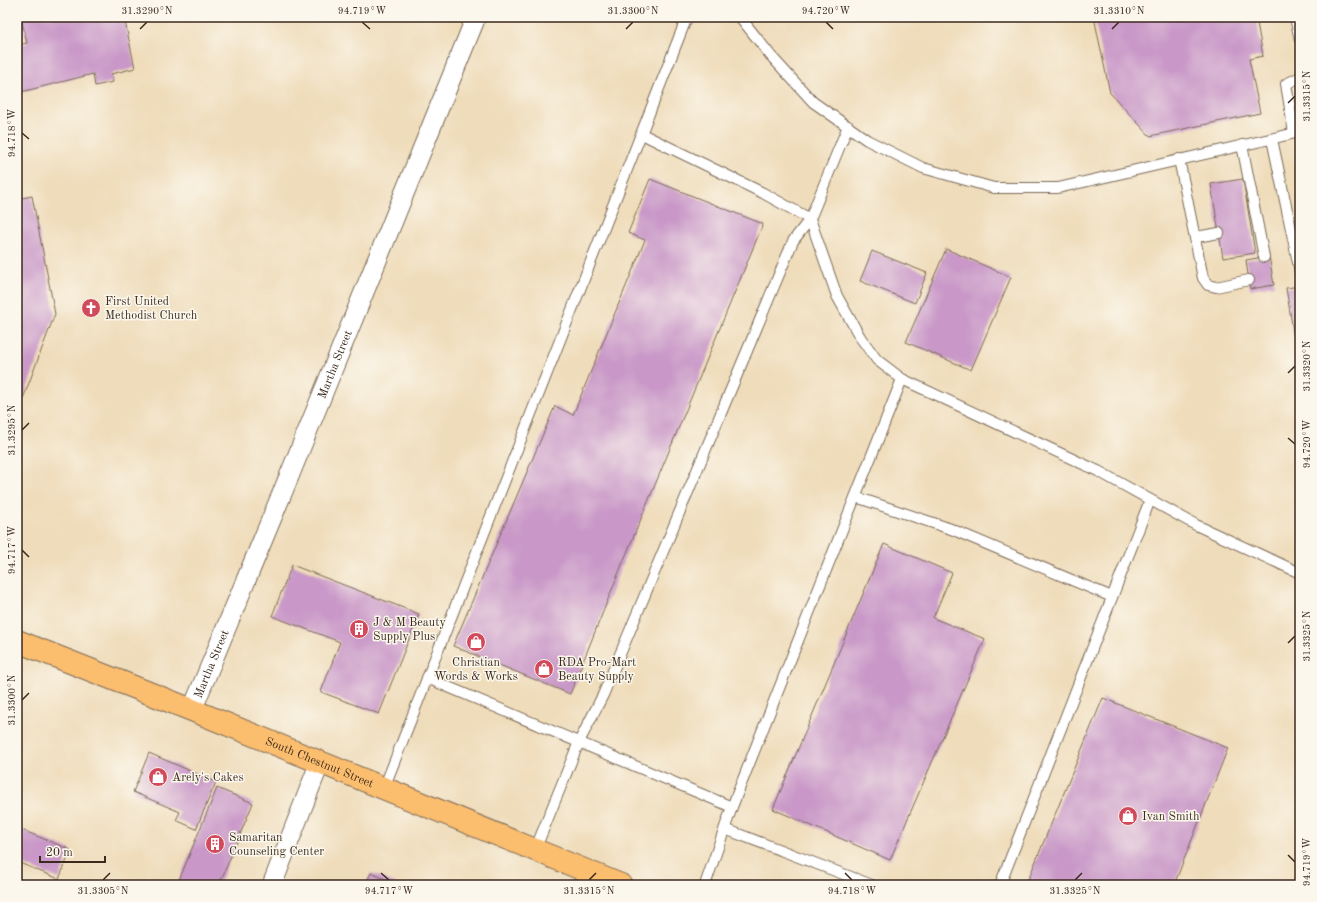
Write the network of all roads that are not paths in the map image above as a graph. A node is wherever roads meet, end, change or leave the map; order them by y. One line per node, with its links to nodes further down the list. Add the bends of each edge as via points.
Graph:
1 (476, 17): 26 (street, Martha Street)
2 (687, 17): 9 (lane)
3 (740, 17): 7 (lane, via 813,102)
4 (1295, 17): 5 (lane)
5 (1300, 40)
6 (1300, 77): 8 (lane, via 1286,84)
7 (848, 126): 12 (lane, via 868,140 923,168 994,188 1058,188); 13 (lane)
8 (1297, 132): 10 (lane)
9 (642, 134): 13 (lane); 25 (lane)
10 (1272, 139): 11 (lane); 17 (lane)
11 (1242, 145): 12 (lane); 16 (lane, via 1254,226)
12 (1180, 158): 15 (lane)
13 (810, 219): 19 (lane, via 837,296 860,337 877,360); 27 (lane, via 793,241 602,695)
14 (1219, 233): 15 (lane)
15 (1196, 237): 18 (lane, via 1203,278 1208,285 1216,287)
16 (1264, 257)
17 (1300, 272)
18 (1249, 280)
19 (902, 379): 20 (lane); 21 (lane, via 1098,471)
20 (856, 496): 23 (lane, via 951,529); 30 (lane)
21 (1150, 500): 22 (lane, via 1196,525); 23 (lane)
22 (1300, 573)
23 (1112, 597): 37 (lane)
24 (17, 641): 26 (main road, South Chestnut Street)
25 (427, 678): 27 (lane); 29 (lane)
26 (192, 710): 28 (main road, South Chestnut Street)
27 (579, 742): 30 (lane); 32 (lane)
28 (320, 762): 29 (main road, South Chestnut Street); 33 (street)
29 (384, 788): 32 (main road, South Chestnut Street)
30 (732, 807): 31 (lane)
31 (725, 829): 35 (lane); 36 (lane)
32 (535, 850): 34 (main road, South Chestnut Street)
33 (272, 885)
34 (620, 885)
35 (705, 885)
36 (872, 885)
37 (1000, 885)

